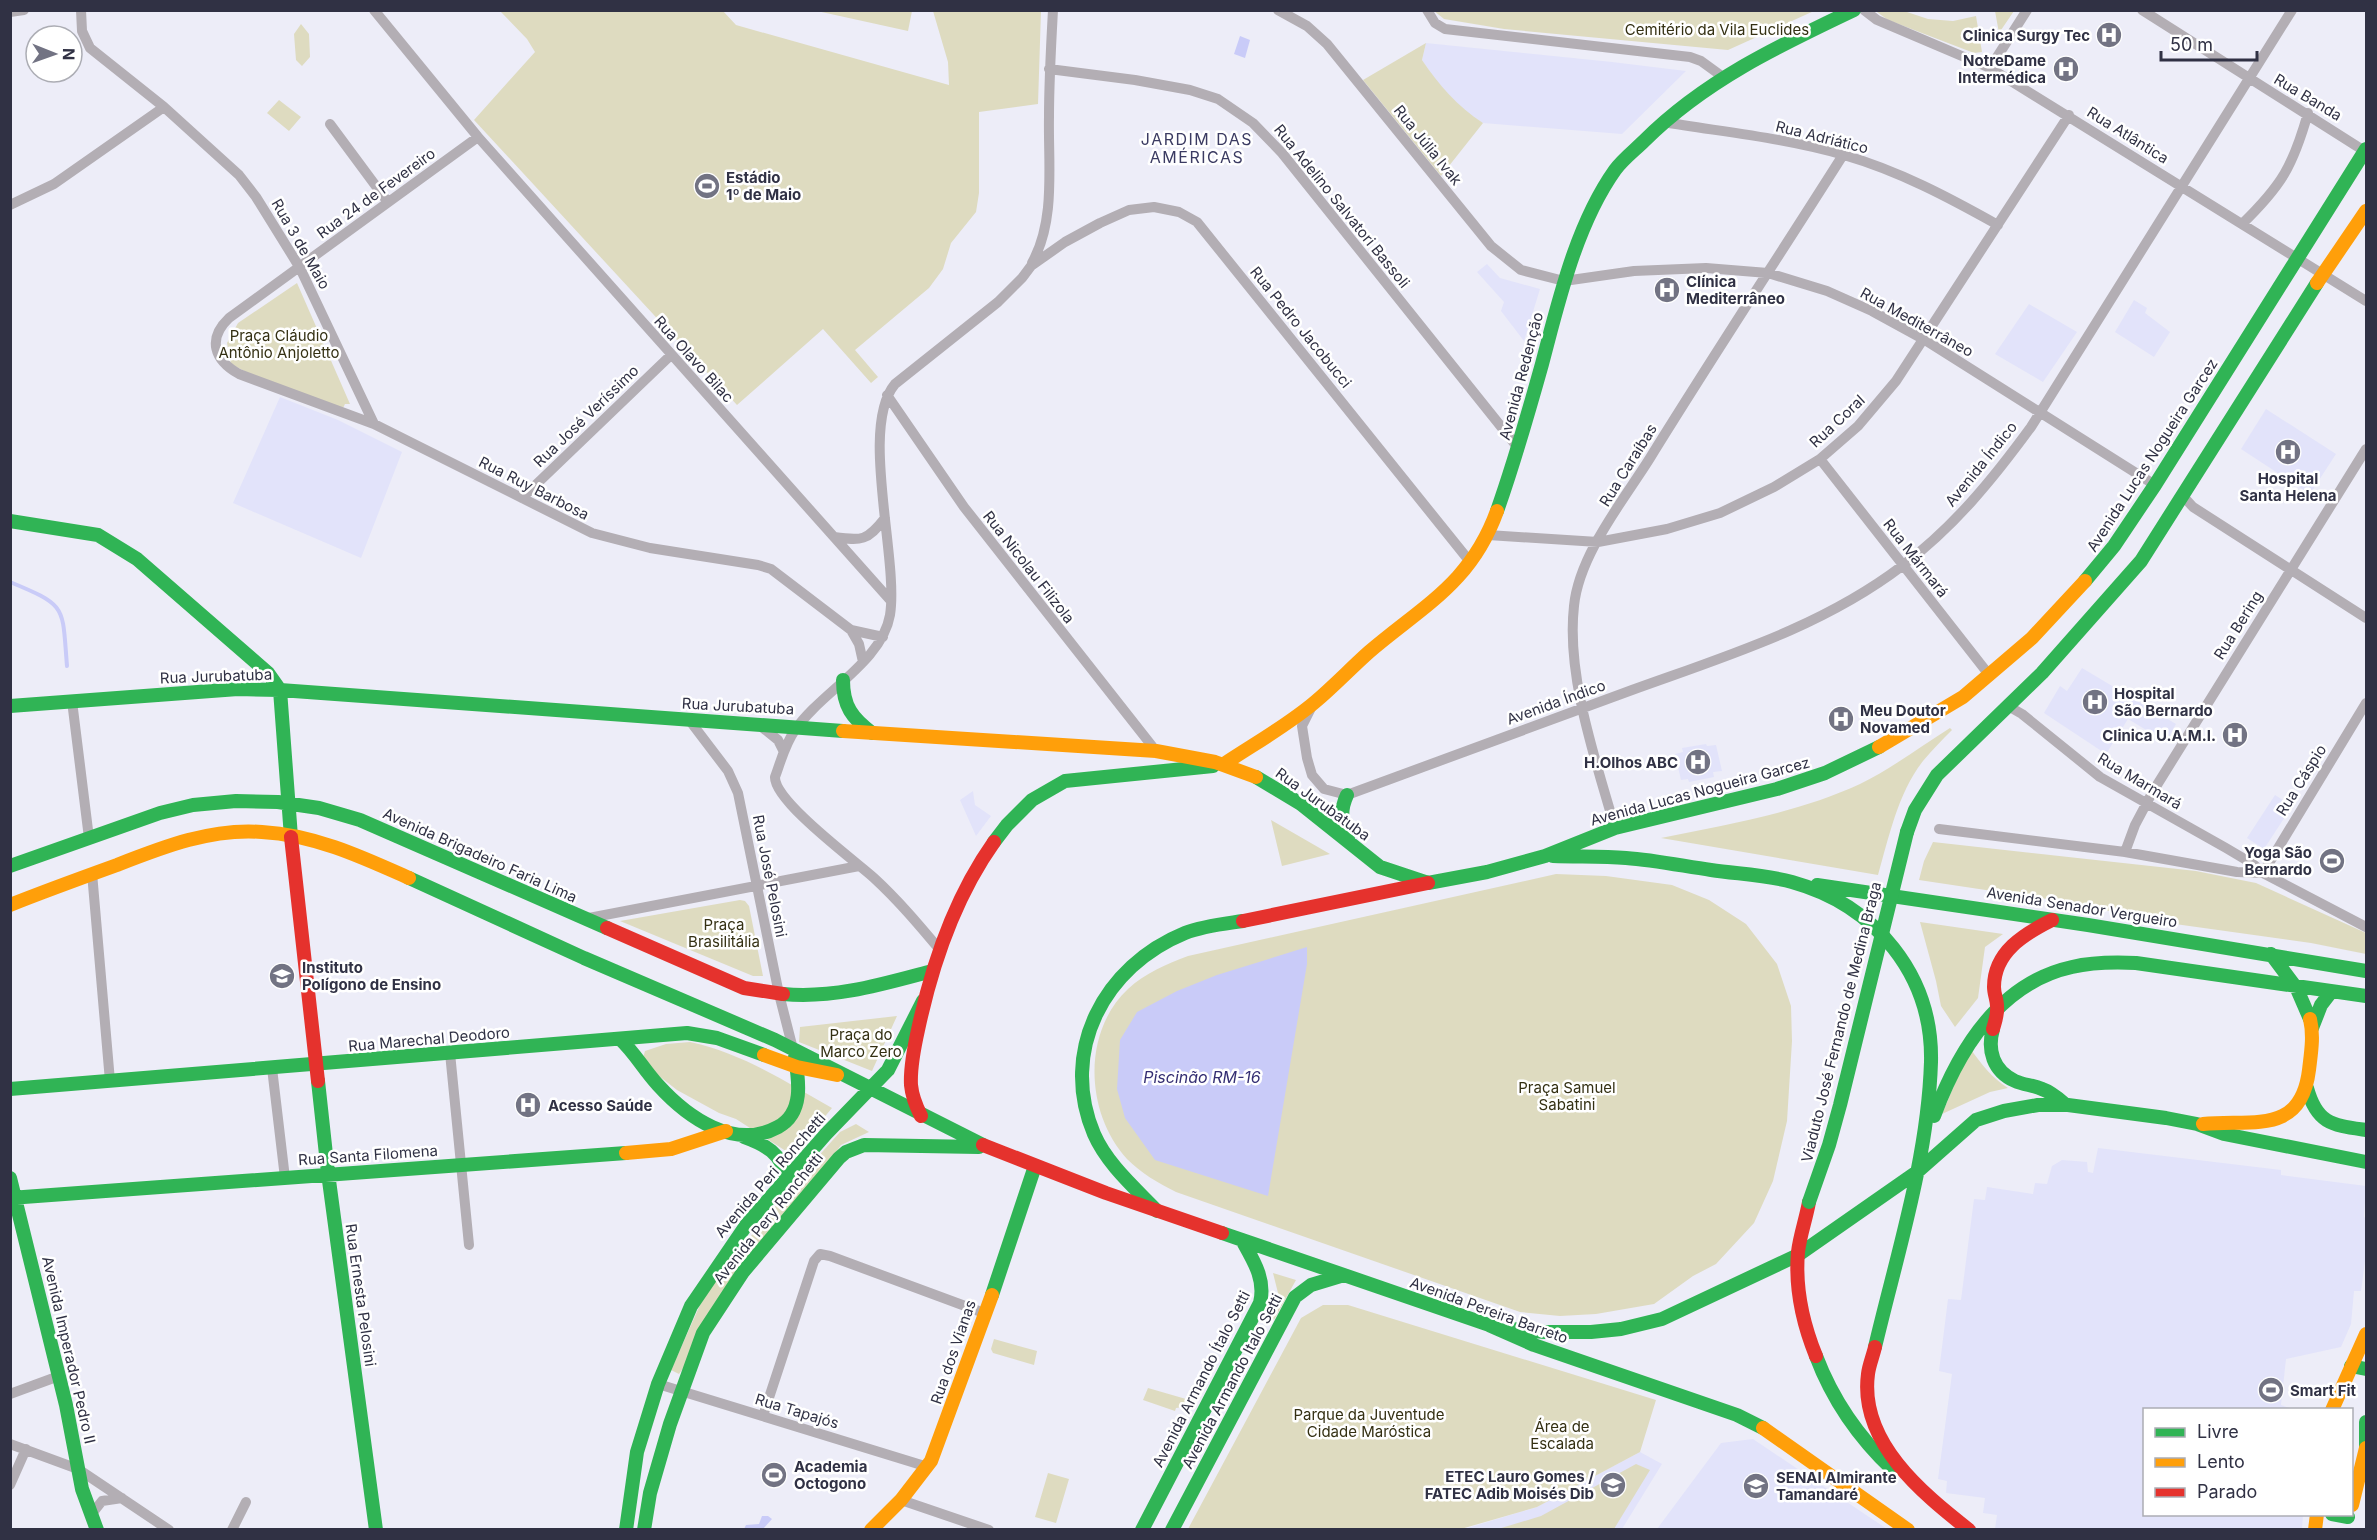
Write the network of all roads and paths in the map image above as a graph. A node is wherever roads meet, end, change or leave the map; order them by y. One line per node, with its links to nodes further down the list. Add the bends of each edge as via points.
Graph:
1 (24, 10): 12 (street)
2 (81, 10): 17 (street, Rua 3 de Maio, via 82,31 90,48)
3 (374, 10): 22 (street, Rua Olavo Bilac)
4 (1053, 10): 13 (street)
5 (1278, 10): 38 (street, Rua Júlia Ivak, via 1307,26 1327,44 1491,246 1521,270)
6 (1427, 10): 15 (street, via 1435,23 1445,29 1690,57)
7 (1854, 10): 15 (main road, Avenida Redenção)
8 (1864, 10): 14 (street, Rua Atlântica, via 1877,20)
9 (2027, 10): 14 (street)
10 (2142, 10): 16 (street, Rua Banda)
11 (2292, 10): 16 (street, Avenida Índico)
12 (10, 12)
13 (1049, 69): 31 (street, via 1048,210); 46 (street, Rua Adelino Salvatori Bassoli, via 1203,93 1242,114 1282,153)
14 (1990, 69): 19 (street, Rua Atlântica)
15 (1723, 77): 20 (main road, Avenida Redenção)
16 (2249, 79): 18 (street, Rua Banda); 25 (street, Avenida Índico)
17 (164, 107): 27 (street, via 54,184); 35 (street, Rua 3 de Maio, via 239,175)
18 (2308, 113): 23 (street, Rua Banda); 29 (street, via 2291,164 2267,200)
19 (2069, 115): 25 (street, Rua Atlântica); 30 (street, Rua Coral)
20 (1663, 122): 24 (street, Rua Adriático); 38 (main road, Avenida Redenção, via 1616,170 1594,207)
21 (330, 124): 26 (street)
22 (478, 136): 26 (street, Rua 24 de Fevereiro); 42 (street, Rua Olavo Bilac)
23 (2366, 151): 33 (main road, Avenida Lucas Nogueira Garcez)
24 (1843, 154): 30 (street, Rua Adriático, via 1938,192); 36 (street, Rua Caraíbas)
25 (2182, 187): 29 (street, Rua Atlântica); 44 (street, Avenida Índico)
26 (387, 201): 35 (street, Rua 24 de Fevereiro)
27 (10, 205)
28 (2367, 211): 37 (main road)
29 (2242, 224): 33 (street, Rua Atlântica)
30 (1998, 225): 40 (street, Rua Coral)
31 (1044, 234): 32 (street); 34 (street)
32 (1065, 242): 34 (street, Rua Pedro Jacobucci); 57 (street, Rua Pedro Jacobucci, via 1115,215 1142,207 1169,209 1197,222)
33 (2298, 258): 37 (street, Rua Atlântica); 49 (main road, Avenida Lucas Nogueira Garcez)
34 (1031, 266): 43 (street, Rua Pedro Jacobucci, via 998,302 895,384)
35 (300, 268): 41 (street, Rua 24 de Fevereiro, via 221,325); 45 (street, Rua 3 de Maio)
36 (1768, 273): 38 (street, Rua Mediterrâneo, via 1673,268); 40 (street, Rua Mediterrâneo, via 1872,310); 56 (street, Rua Caraíbas)
37 (2323, 273): 39 (street, Rua Atlântica); 50 (main road)
38 (1564, 281): 46 (main road, Avenida Redenção)
39 (2367, 301)
40 (1925, 340): 44 (street, Rua Mediterrâneo); 48 (street, Rua Coral, via 1858,426)
41 (216, 345): 45 (street, Rua Ruy Barbosa, via 222,362 239,374)
42 (671, 356): 51 (street, Rua José Veríssimo); 55 (street, Rua Olavo Bilac)
43 (887, 395): 52 (street, via 880,431); 78 (street, Rua Nicolau Filizola, via 963,507)
44 (2040, 413): 49 (street, Rua Mediterrâneo); 58 (street, Avenida Índico, via 1972,504)
45 (374, 424): 51 (street, Rua Ruy Barbosa)
46 (1519, 449): 54 (main road, Avenida Redenção)
47 (2367, 449): 59 (street, Rua Bering)
48 (1820, 459): 56 (street, Rua Coral, via 1720,513 1667,529); 58 (street, Rua Mármará)
49 (2155, 485): 65 (main road, Avenida Lucas Nogueira Garcez, via 2094,571 2032,638)
50 (2184, 496): 59 (street, via 2193,507); 72 (main road, via 2129,578)
51 (522, 498): 62 (street, Rua Ruy Barbosa, via 592,533 622,543 771,569)
52 (885, 518): 55 (street, via 869,537); 60 (street)
53 (10, 521): 67 (main road, via 98,535 110,542 137,559 256,662)
54 (1488, 535): 56 (street, Rua Coral); 57 (main road, Avenida Redenção)
55 (834, 537): 60 (street, Rua Olavo Bilac)
56 (1598, 542): 73 (street, Rua Caraíbas, via 1581,576 1574,604 1572,636)
57 (1471, 563): 69 (main road, Avenida Redenção, via 1442,594 1369,652)
58 (1903, 566): 65 (street, Rua Mármará); 73 (street, Avenida Índico, via 1840,606 1769,640)
59 (2290, 570): 61 (street); 83 (street, Rua Bering)
60 (891, 601): 63 (street)
61 (2367, 618)
62 (850, 630): 63 (street, Rua Ruy Barbosa); 64 (street, Rua Ruy Barbosa, via 859,644)
63 (883, 637): 64 (street)
64 (863, 662): 66 (street)
65 (1990, 676): 84 (main road, Avenida Lucas Nogueira Garcez, via 1945,709 1825,773 1777,789)
66 (843, 680): 76 (street); 77 (main road, via 846,709)
67 (280, 690): 68 (main road, Rua Jurubatuba, via 238,689); 74 (main road, Rua Jurubatuba); 82 (main road, Rua Ernesta Pelosini)
68 (72, 701): 71 (main road, Rua Jurubatuba); 87 (street)
69 (1314, 703): 80 (main road, Avenida Redenção); 81 (street, via 1302,726 1312,775 1324,789)
70 (2367, 703): 96 (street, Rua Cáspio)
71 (10, 706)
72 (2008, 706): 83 (street, Rua Marmará, via 2100,777); 148 (main road, Viaduto José Fernando de Medina Braga, bridge, via 1937,775 1915,810)
73 (1583, 708): 81 (street, Avenida Índico); 84 (street, Rua Caraíbas)
74 (690, 721): 75 (main road, Rua Jurubatuba); 99 (street, Rua José Pelosini, via 735,786)
75 (757, 724): 76 (main road, Rua Jurubatuba); 79 (street, via 775,737)
76 (798, 726): 77 (main road, Rua Jurubatuba); 79 (street)
77 (872, 733): 78 (main road, Rua Jurubatuba)
78 (1156, 750): 80 (main road, Rua Jurubatuba)
79 (784, 752): 93 (street, via 775,777 779,792)
80 (1224, 764): 88 (main road, Rua Jurubatuba, via 1249,773 1293,800); 104 (main road, via 1076,779 1062,782 1034,798 987,855 961,899)
81 (1347, 795): 88 (main road, via 1340,820)
82 (287, 803): 86 (main road, Rua Ernesta Pelosini); 87 (main road, Avenida Brigadeiro Faria Lima, via 243,800 191,805); 101 (main road, Avenida Brigadeiro Faria Lima, via 360,820)
83 (2145, 804): 89 (street, Rua Bering); 90 (street, Rua Marmará)
84 (1615, 828): 91 (main road, Avenida Lucas Nogueira Garcez)
85 (1939, 829): 89 (street)
86 (291, 835): 95 (main road, via 248,831 195,838); 118 (main road, via 354,853); 120 (main road, Rua Ernesta Pelosini)
87 (89, 838): 92 (main road, Avenida Brigadeiro Faria Lima)
88 (1350, 844): 98 (main road, Rua Jurubatuba, via 1380,867)
89 (2125, 852): 94 (street)
90 (2236, 854): 94 (street, via 2241,864); 96 (street, Rua Marmará)
91 (1545, 856): 97 (main road, via 1626,858); 98 (main road, Avenida Lucas Nogueira Garcez)
92 (10, 866)
93 (859, 866): 99 (street); 104 (street, via 904,907)
94 (2232, 871): 96 (street)
95 (92, 873): 100 (main road); 124 (street)
96 (2263, 873): 103 (street)
97 (1792, 882): 102 (main road, Avenida Senador Vergueiro); 139 (main road, via 1832,898 1866,919 1894,946 1916,984 1925,1007 1931,1059)
98 (1428, 883): 145 (main road, Avenida Lucas Nogueira Garcez, via 1185,933 1144,957 1112,987 1090,1023 1082,1060 1083,1098 1095,1134 1115,1166)
99 (757, 886): 101 (street); 111 (street, Rua José Pelosini)
100 (10, 905)
101 (583, 919): 111 (main road, Avenida Brigadeiro Faria Lima, via 729,982)
102 (2052, 920): 105 (main road, Avenida Senador Vergueiro); 106 (main road, via 2017,940)
103 (2367, 927)
104 (940, 950): 108 (main road)
105 (2271, 954): 107 (main road, Avenida Senador Vergueiro); 109 (main road)
106 (1998, 969): 112 (main road, via 2004,986); 115 (main road, via 1994,985)
107 (2367, 970)
108 (932, 971): 111 (main road, Avenida Brigadeiro Faria Lima, via 840,994); 114 (main road)
109 (2295, 987): 110 (main road); 112 (main road, via 2136,963 2111,963 2060,969); 116 (main road, via 2307,1008)
110 (2331, 992): 113 (main road); 116 (main road, via 2316,1016)
111 (778, 994): 118 (street, Rua José Pelosini)
112 (2016, 994): 115 (main road)
113 (2367, 996)
114 (923, 1001): 127 (main road, Avenida Peri Ronchetti, via 888,1070); 129 (main road, via 911,1070 912,1090)
115 (1998, 1010): 128 (main road, via 1989,1042 2000,1070 2011,1080 2043,1089); 139 (main road, via 1980,1026 1943,1089)
116 (2312, 1032): 125 (main road)
117 (620, 1039): 119 (main road, Rua Marechal Deodoro); 121 (main road, Rua Marechal Deodoro, via 704,1035); 132 (main road, via 671,1099)
118 (793, 1050): 121 (main road); 123 (main road, Rua Marechal Deodoro)
119 (450, 1053): 120 (main road, Rua Marechal Deodoro); 137 (street)
120 (317, 1065): 122 (main road, Rua Marechal Deodoro); 140 (main road, Rua Ernesta Pelosini)
121 (797, 1067): 123 (main road, Rua Marechal Deodoro); 133 (main road, via 798,1097 790,1118 772,1129)
122 (272, 1068): 124 (main road, Rua Marechal Deodoro); 143 (street)
123 (844, 1076): 127 (main road, Rua Marechal Deodoro)
124 (110, 1081): 126 (main road, Rua Marechal Deodoro)
125 (2307, 1088): 130 (main road, via 2292,1111 2275,1120); 131 (main road, via 2312,1107 2325,1122)
126 (10, 1089)
127 (869, 1089): 129 (main road, Rua Marechal Deodoro); 141 (main road, Avenida Peri Ronchetti)
128 (2066, 1105): 130 (main road); 139 (main road, via 2004,1110 1976,1120)
129 (921, 1116): 135 (main road, Rua Marechal Deodoro)
130 (2197, 1124): 136 (main road, via 2224,1134)
131 (2367, 1130)
132 (726, 1131): 133 (main road); 137 (main road, Rua Santa Filomena, via 656,1151)
133 (744, 1137): 141 (main road, via 775,1150)
134 (864, 1145): 135 (main road, Rua Marechal Deodoro); 157 (main road, Avenida Pery Ronchetti, via 839,1158 743,1272 704,1333)
135 (987, 1147): 138 (main road, Rua Marechal Deodoro)
136 (2367, 1162)
137 (462, 1165): 140 (main road, Rua Santa Filomena); 147 (street)
138 (1035, 1167): 145 (main road, Avenida Pereira Barreto); 150 (main road, Rua dos Vianas)
139 (1917, 1172): 148 (main road); 168 (main road, via 1868,1375 1867,1394 1879,1437)
140 (328, 1173): 143 (main road, Rua Santa Filomena); 181 (main road, Rua Ernesta Pelosini)
141 (786, 1177): 156 (main road, Avenida Peri Ronchetti, via 701,1289)
142 (10, 1178): 144 (main road, Avenida Imperador Pedro II)
143 (285, 1178): 144 (main road, Rua Santa Filomena)
144 (14, 1198): 155 (main road, Avenida Imperador Pedro II)
145 (1157, 1211): 146 (main road, Avenida Pereira Barreto)
146 (1242, 1240): 149 (main road, Avenida Pereira Barreto); 160 (main road, Avenida Armando Ítalo Setti, via 1261,1278 1262,1298)
147 (469, 1245)
148 (1798, 1255): 151 (main road, via 1682,1311 1643,1325 1569,1332); 168 (main road, via 1803,1310 1819,1364 1855,1429 1873,1452)
149 (1344, 1275): 151 (main road, Avenida Pereira Barreto); 170 (main road, Avenida Armando Italo Setti, via 1313,1282 1295,1297)
150 (984, 1313): 161 (street, via 820,1254 814,1261); 166 (main road, Rua dos Vianas)
151 (1488, 1325): 189 (main road, Avenida Pereira Barreto, via 1754,1423)
152 (2367, 1334): 153 (main road)
153 (2351, 1366): 154 (main road); 159 (main road)
154 (2367, 1370)
155 (59, 1376): 158 (street); 167 (main road, Avenida Imperador Pedro II)
156 (658, 1384): 157 (street, Rua Tapajós); 182 (main road, via 637,1452)
157 (681, 1391): 161 (street, Rua Tapajós); 183 (main road, Avenida Pery Ronchetti, via 650,1493)
158 (10, 1394)
159 (2333, 1408)
160 (1205, 1413): 170 (main road, via 1206,1430 1181,1481); 171 (main road, Avenida Armando Ítalo Setti)
161 (763, 1416): 166 (street, Rua Tapajós)
162 (2367, 1422): 165 (main road)
163 (10, 1444): 164 (street)
164 (26, 1449): 167 (street); 169 (street)
165 (2366, 1449): 172 (main road)
166 (928, 1467): 174 (main road, Rua dos Vianas)
167 (78, 1468): 173 (street); 176 (main road, Avenida Imperador Pedro II)
168 (1909, 1481): 190 (main road)
169 (10, 1485)
170 (1195, 1486): 188 (main road, Avenida Armando Italo Setti)
171 (1162, 1492): 186 (main road, Avenida Armando Ítalo Setti); 187 (main road, via 1169,1494 1173,1502)
172 (2353, 1497)
173 (122, 1498): 176 (street, via 102,1501); 179 (street)
174 (901, 1500): 177 (street); 184 (main road, Rua dos Vianas)
175 (246, 1502): 180 (street)
176 (91, 1515): 178 (main road, Avenida Imperador Pedro II)
177 (968, 1526): 185 (street)
178 (97, 1530)
179 (169, 1530)
180 (232, 1530)
181 (376, 1530)
182 (626, 1530)
183 (644, 1530)
184 (872, 1530)
185 (989, 1530)
186 (1142, 1530)
187 (1161, 1530)
188 (1172, 1530)
189 (1908, 1530)
190 (1969, 1530)

